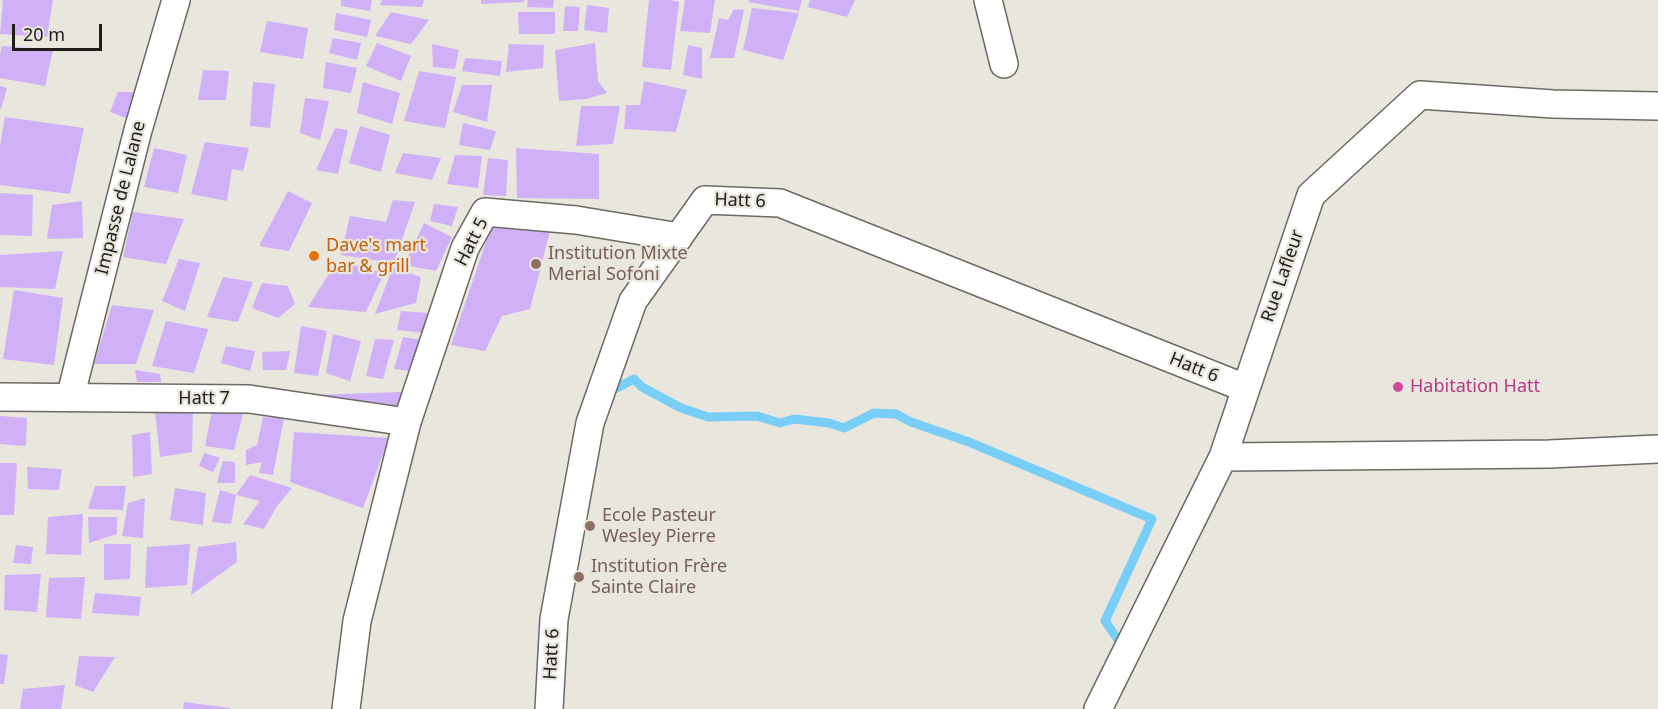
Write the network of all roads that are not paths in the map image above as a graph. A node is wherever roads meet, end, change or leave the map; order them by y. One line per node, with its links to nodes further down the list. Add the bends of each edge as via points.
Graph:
1 (176, 0): 8 (street, Impasse de Lalane, via 138,130)
2 (988, 0): 3 (street)
3 (1004, 64)
4 (1658, 106): 6 (street, Rue Lafleur, via 1420,95 1311,195)
5 (679, 237): 6 (street, Hatt 6, via 705,200 780,203); 9 (street, Hatt 5, via 576,220 485,212 465,248); 13 (street, Hatt 6, via 633,301 590,423 554,619)
6 (1245, 388): 11 (street, Rue Lafleur)
7 (0, 397): 8 (street, Hatt 7)
8 (70, 398): 9 (street, Hatt 7, via 249,399)
9 (407, 422): 12 (street, via 357,621)
10 (1658, 449): 11 (street)
11 (1222, 457): 14 (street, Rue Lafleur)
12 (346, 709)
13 (549, 709)
14 (1098, 709)

